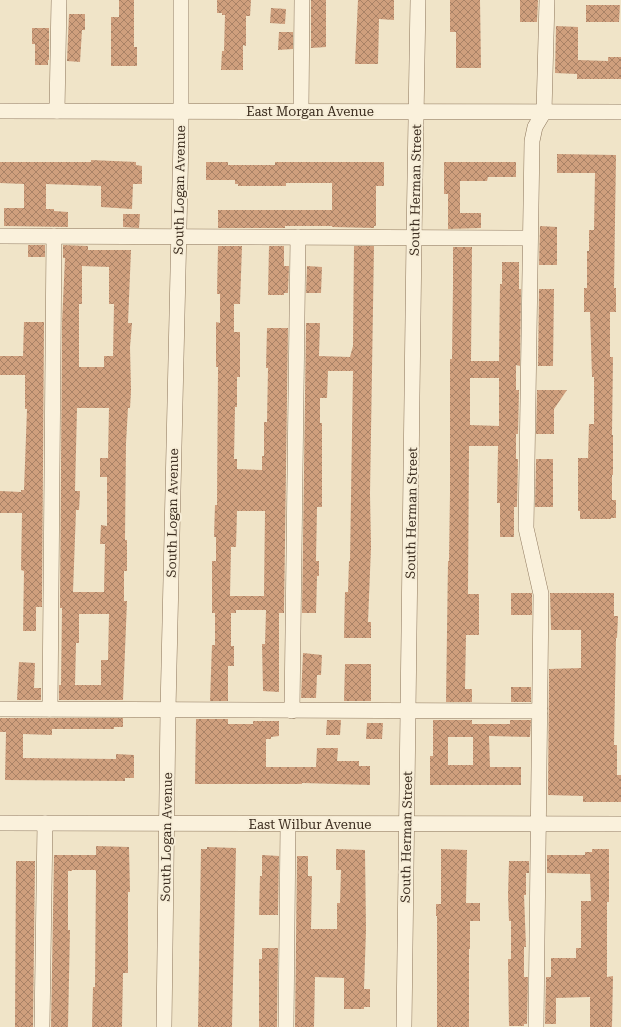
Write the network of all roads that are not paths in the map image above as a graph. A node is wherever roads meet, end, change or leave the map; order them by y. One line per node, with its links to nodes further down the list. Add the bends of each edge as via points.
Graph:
1 (59, 0): 7 (street)
2 (181, 0): 8 (street, South Logan Avenue)
3 (302, 0): 9 (street)
4 (418, 0): 10 (street, South Herman Street)
5 (547, 0): 11 (street)
6 (0, 111): 7 (street, East Morgan Avenue)
7 (58, 111): 8 (street, East Morgan Avenue)
8 (181, 111): 9 (street, East Morgan Avenue); 15 (street, South Logan Avenue)
9 (301, 111): 10 (street, East Morgan Avenue)
10 (417, 112): 11 (street, East Morgan Avenue); 17 (street, South Herman Street)
11 (544, 112): 12 (street, East Morgan Avenue); 18 (street, via 535,127 532,141)
12 (621, 112)
13 (0, 236): 14 (street)
14 (54, 236): 15 (street); 20 (street)
15 (179, 236): 16 (street); 21 (street, South Logan Avenue)
16 (298, 237): 17 (street); 22 (street)
17 (414, 238): 18 (street); 23 (street, South Herman Street)
18 (530, 238): 24 (street, via 526,528 541,594)
19 (0, 709): 20 (street)
20 (50, 709): 21 (street)
21 (168, 710): 22 (street); 27 (street, South Logan Avenue)
22 (292, 711): 23 (street)
23 (408, 711): 24 (street); 29 (street, South Herman Street)
24 (540, 711): 30 (street)
25 (0, 823): 26 (street, East Wilbur Avenue)
26 (45, 823): 27 (street, East Wilbur Avenue); 32 (street)
27 (167, 824): 28 (street, East Wilbur Avenue); 33 (street, South Logan Avenue)
28 (288, 824): 29 (street, East Wilbur Avenue); 34 (street)
29 (406, 824): 30 (street, East Wilbur Avenue); 35 (street, South Herman Street)
30 (538, 824): 31 (street, East Wilbur Avenue); 36 (street)
31 (621, 824)
32 (42, 1027)
33 (164, 1027)
34 (286, 1027)
35 (404, 1027)
36 (536, 1027)

